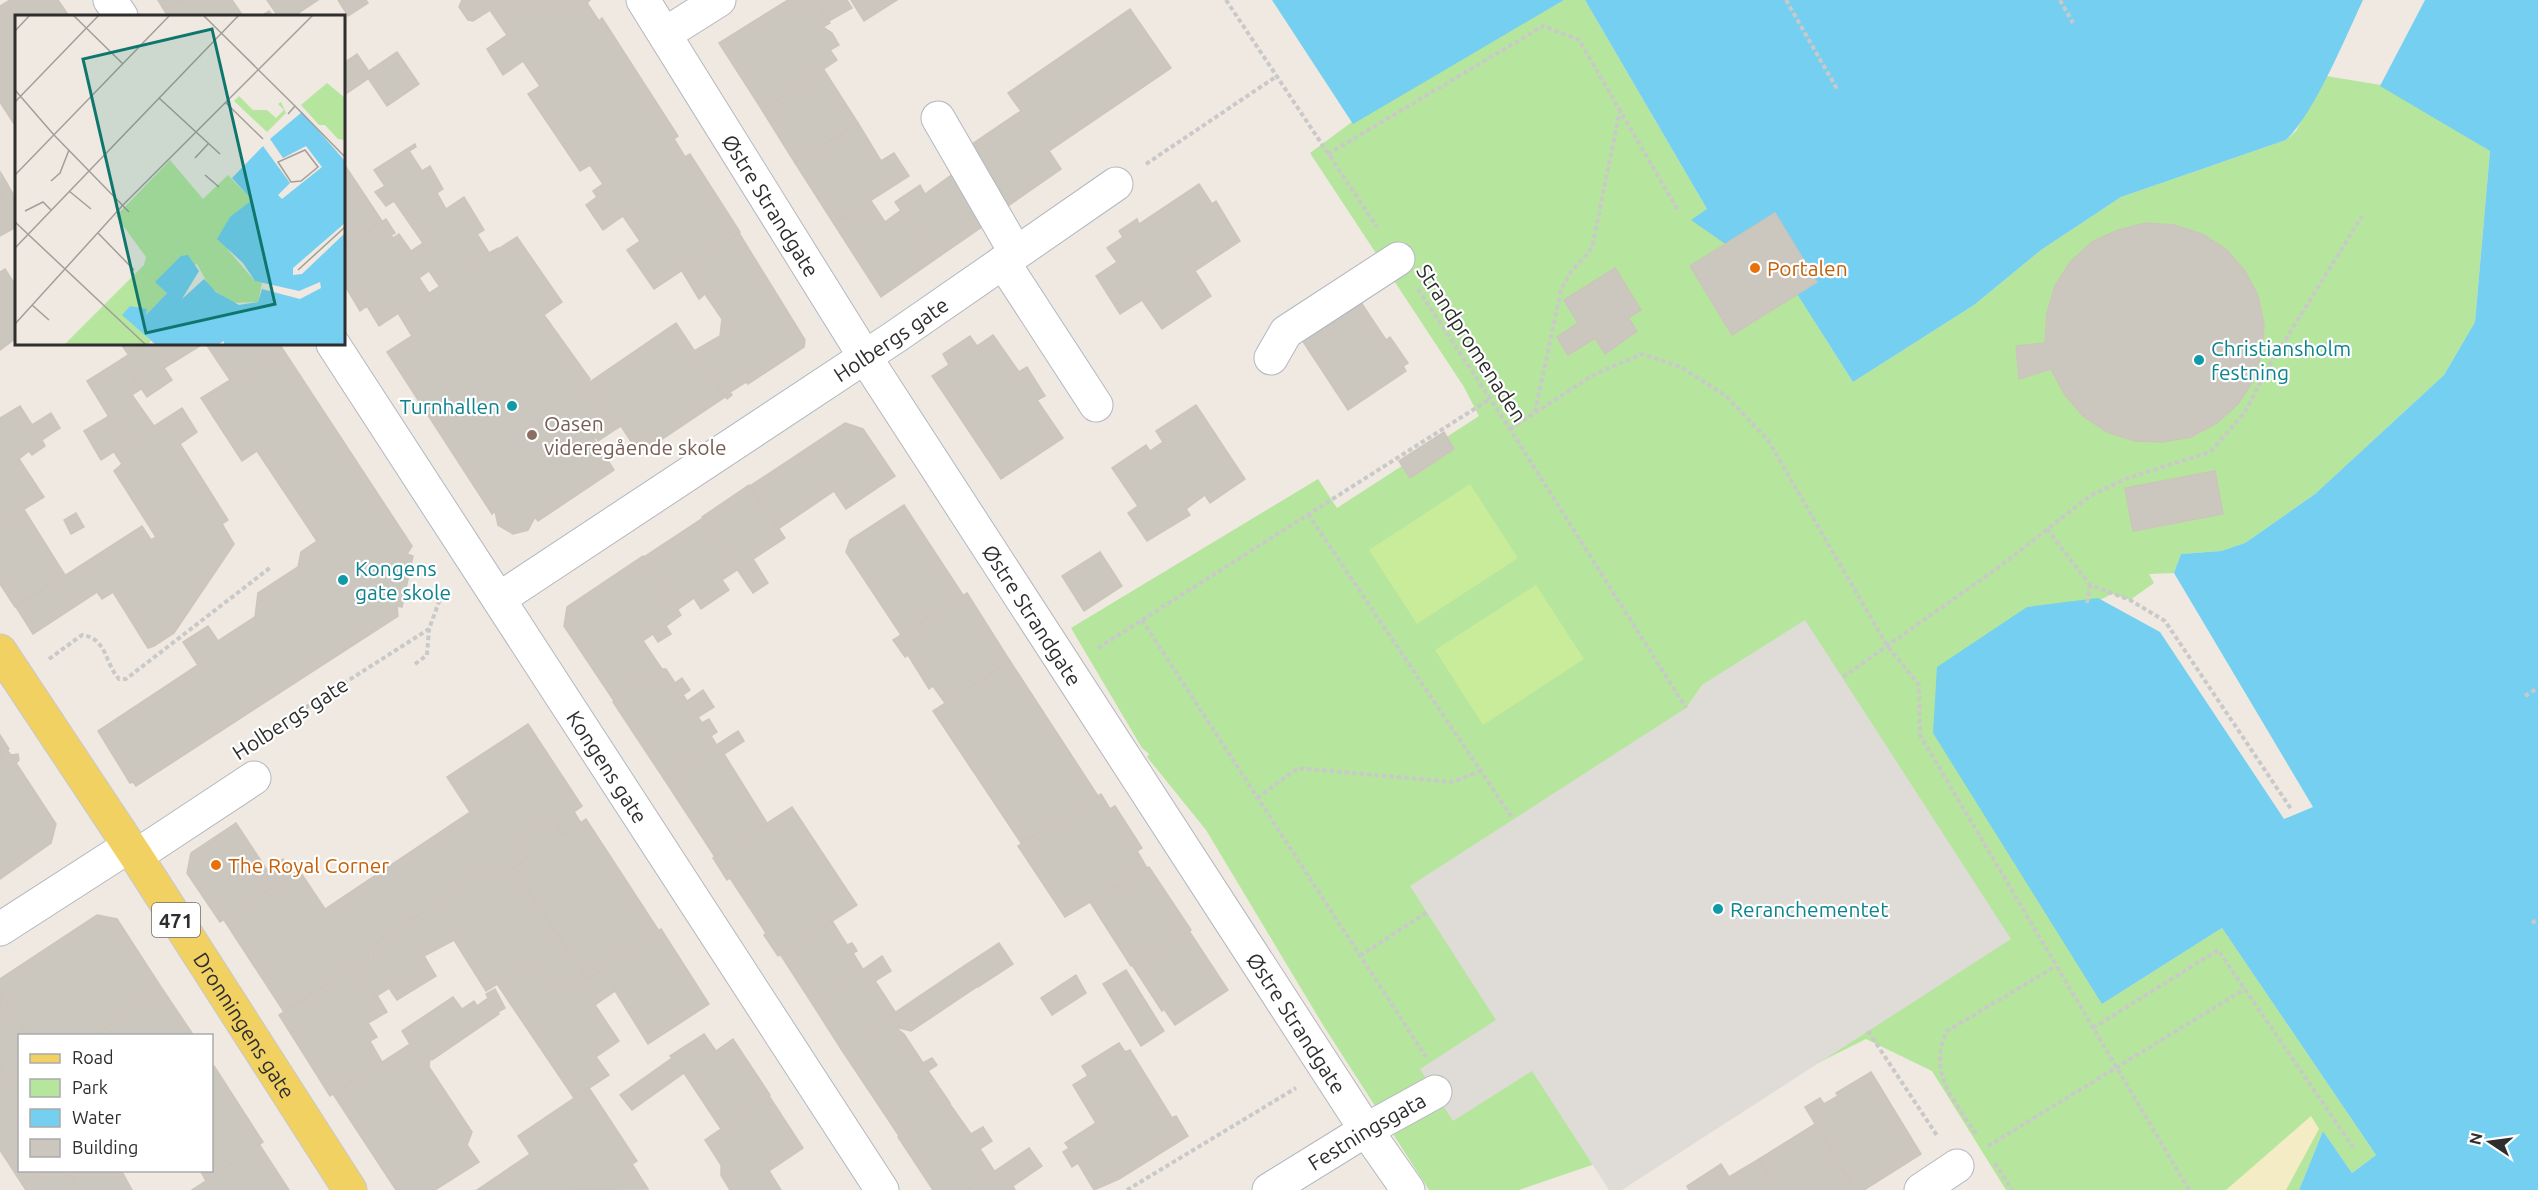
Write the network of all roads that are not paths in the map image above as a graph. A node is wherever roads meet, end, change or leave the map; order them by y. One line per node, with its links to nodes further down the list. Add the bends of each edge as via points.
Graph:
1 (110, 0): 4 (street)
2 (643, 0): 5 (street, Østre Strandgate)
3 (719, 0): 5 (street)
4 (120, 15)
5 (665, 34): 11 (street, Østre Strandgate)
6 (938, 118): 8 (street)
7 (1116, 184): 8 (street, Holbergs gate)
8 (1009, 258): 11 (street, Holbergs gate); 13 (street)
9 (1398, 259): 12 (street, via 1286,332)
10 (334, 345): 14 (street, Kongens gate)
11 (865, 357): 14 (street, Holbergs gate); 20 (street, Østre Strandgate)
12 (1271, 358)
13 (1096, 405)
14 (499, 599): 23 (street, Kongens gate)
15 (0, 651): 17 (main road, Dronningens gate / 471)
16 (254, 778): 17 (street)
17 (133, 851): 18 (street); 22 (main road, Dronningens gate / 471)
18 (0, 929)
19 (1432, 1078): 20 (street, Festningsgata)
20 (1366, 1130): 24 (street, Festningsgata); 25 (street, Østre Strandgate)
21 (1957, 1166): 26 (street)
22 (350, 1190)
23 (882, 1190)
24 (1269, 1190)
25 (1408, 1190)
26 (1922, 1190)

